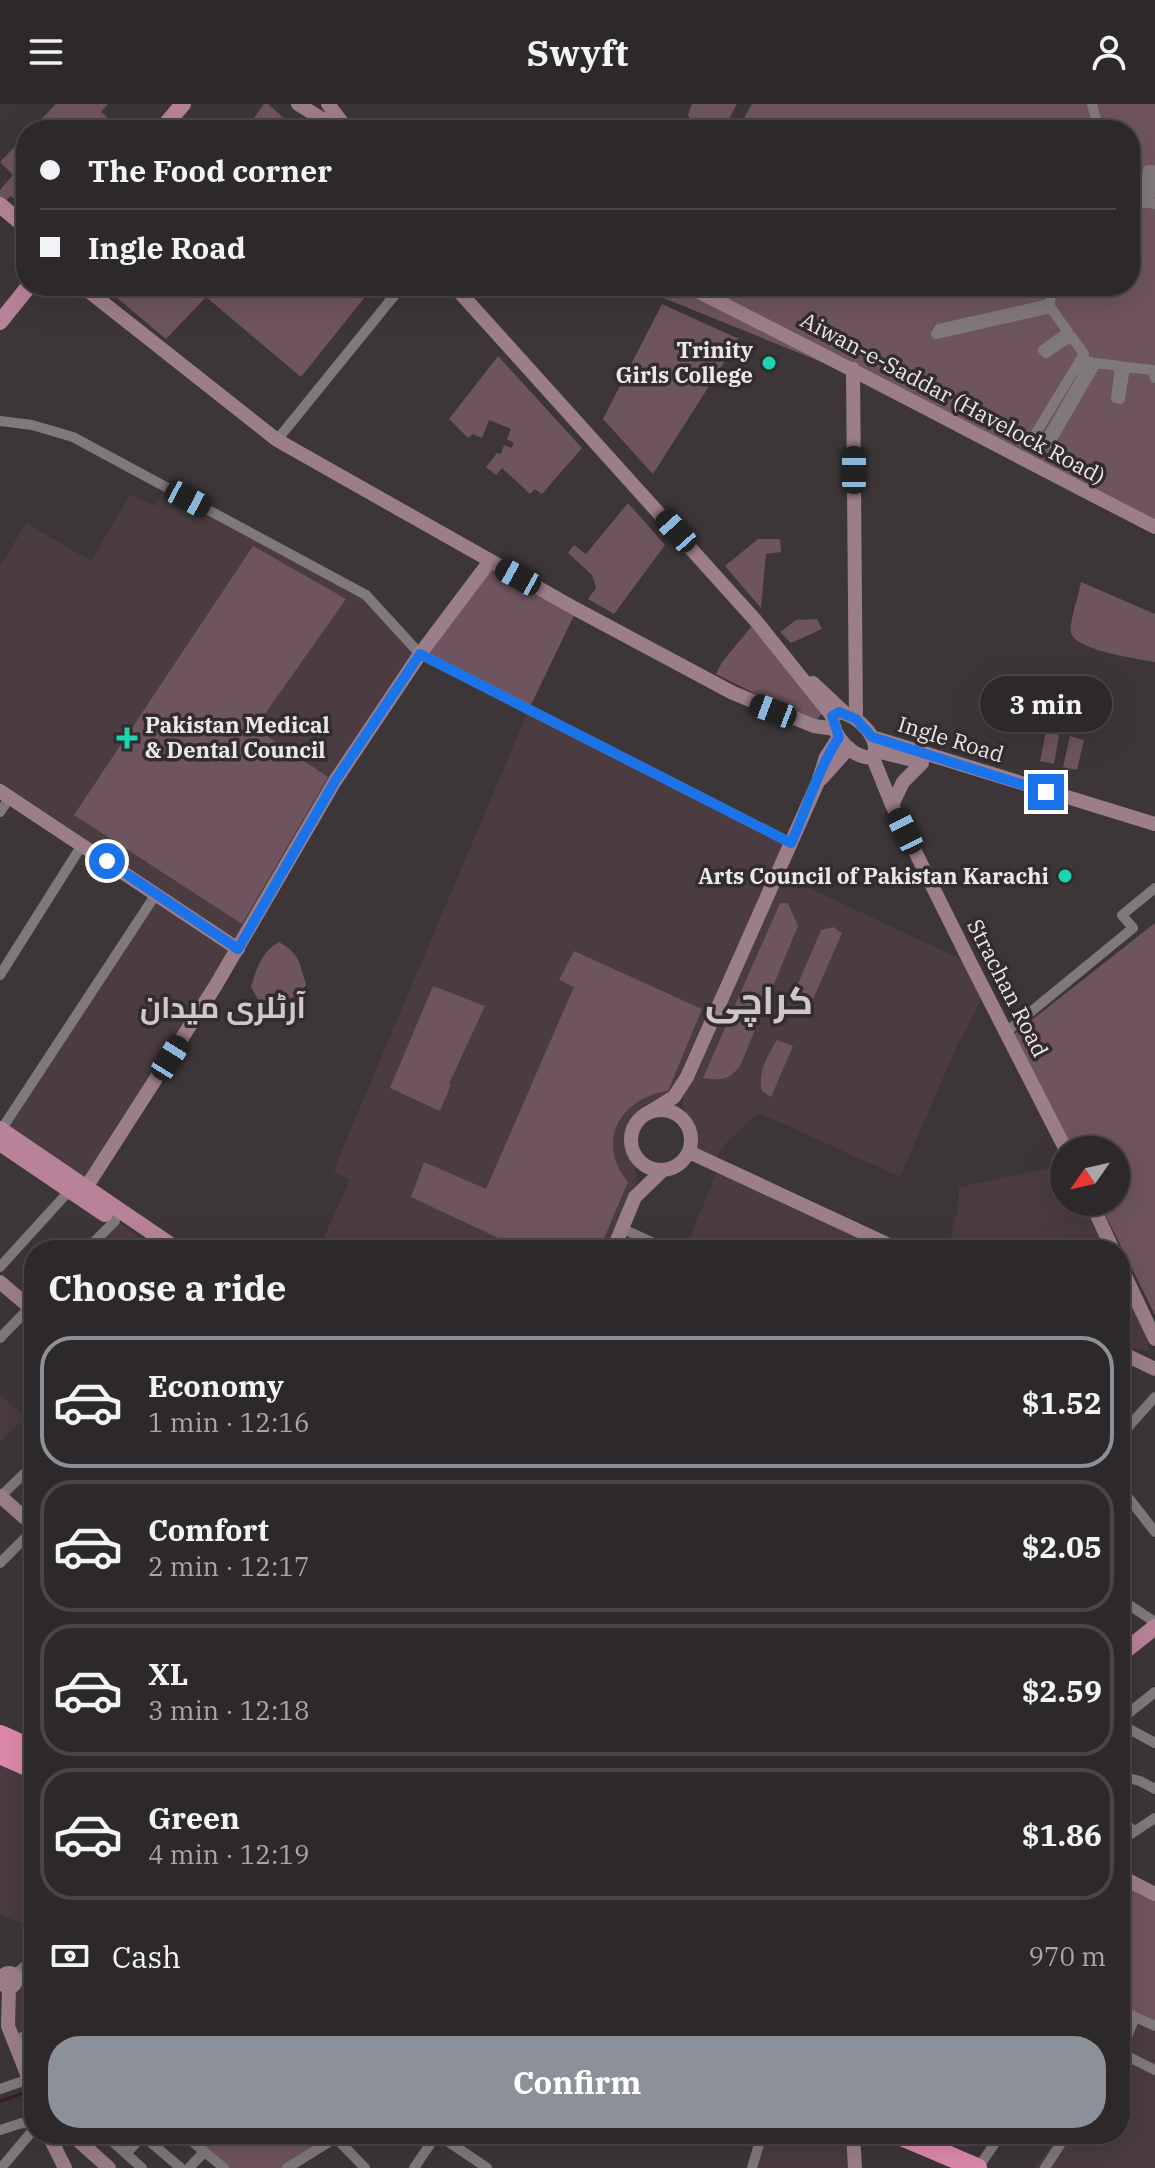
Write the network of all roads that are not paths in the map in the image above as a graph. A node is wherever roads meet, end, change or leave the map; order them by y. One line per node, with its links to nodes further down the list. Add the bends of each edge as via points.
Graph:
1 (183, 104): 4 (main road)
2 (296, 104): 5 (main road)
3 (326, 104): 6 (main road)
4 (169, 120)
5 (315, 120)
6 (338, 120)
7 (1140, 202): 8 (street, via 1144,203 1148,170 1153,170 1149,203)
8 (1155, 204)
9 (0, 205): 11 (main road)
10 (0, 218): 12 (main road)
11 (16, 219)
12 (16, 232)
13 (21, 296): 19 (main road)
14 (95, 296): 23 (main road)
15 (394, 296): 23 (street)
16 (463, 296): 27 (main road, via 727,587)
17 (707, 296): 20 (main road, Aiwan-e-Saddar (Havelock Road))
18 (1051, 296): 21 (street, via 1050,304 939,329 936,334 1051,308 1068,332 1043,350 1046,353 1071,336 1084,354 1034,436 1039,439 1084,362 1091,362 1045,442 1049,444 1096,363 1120,366 1116,398 1120,399 1125,367 1153,370)
19 (0, 322)
20 (853, 369): 24 (main road, Aiwan-e-Saddar (Havelock Road)); 27 (main road)
21 (1155, 378)
22 (0, 421): 26 (street, via 73,437 354,588 374,601)
23 (277, 440): 25 (main road)
24 (1155, 527)
25 (490, 561): 26 (main road); 27 (main road, via 752,703 814,726)
26 (420, 654): 35 (street); 39 (main road, via 335,781)
27 (843, 727): 28 (main road); 28 (main road, via 864,757); 35 (main road)
28 (873, 749): 29 (main road, Ingle Road); 31 (main road, Strachan Road); 33 (main road, Ingle Road)
29 (922, 763): 31 (main road, via 903,782); 34 (main road, Ingle Road)
30 (5, 794): 32 (street); 36 (main road)
31 (892, 805): 41 (main road, Strachan Road)
32 (0, 812)
33 (1155, 824)
34 (1155, 834)
35 (791, 843): 42 (main road)
36 (82, 845): 38 (main road); 40 (street)
37 (1155, 888): 41 (street, via 1122,915 1133,928)
38 (156, 894): 39 (main road); 45 (street)
39 (238, 949): 50 (main road)
40 (0, 975)
41 (1005, 1033): 46 (main road, Strachan Road)
42 (687, 1077): 43 (main road, via 674,1097); 44 (main road, via 682,1104)
43 (648, 1113): 44 (main road, via 666,1111); 47 (main road, via 635,1124)
44 (686, 1124): 48 (main road)
45 (0, 1134): 50 (main road)
46 (1059, 1136)
47 (632, 1148): 49 (main road, via 648,1168); 51 (main road)
48 (689, 1152): 49 (main road, via 673,1168); 61 (main road)
49 (663, 1170): 51 (main road)
50 (79, 1192): 53 (main road); 55 (street); 58 (main road)
51 (635, 1197): 54 (main road)
52 (1097, 1216): 62 (main road)
53 (115, 1221): 56 (street); 57 (main road)
54 (623, 1229): 59 (main road); 60 (street)
55 (28, 1240)
56 (96, 1240)
57 (144, 1240)
58 (161, 1240)
59 (618, 1240)
60 (647, 1240)
61 (878, 1240)
62 (1108, 1240)
63 (24, 1244): 64 (street)
64 (0, 1267)
65 (0, 1282): 67 (main road)
66 (1130, 1286): 70 (main road)
67 (24, 1301)
68 (24, 1316): 69 (street)
69 (0, 1338)
70 (1155, 1339)
71 (1130, 1357): 72 (main road)
72 (1155, 1369)
73 (1155, 1397): 74 (street)
74 (1130, 1425)
75 (24, 1473): 76 (street)
76 (0, 1496): 78 (main road)
77 (1130, 1500): 79 (street)
78 (24, 1519)
79 (1155, 1532)
80 (24, 1538): 81 (street)
81 (0, 1563)
82 (1130, 1608): 83 (street)
83 (1154, 1630): 84 (main road)
84 (1130, 1648)
85 (1155, 1692): 86 (street)
86 (1130, 1713)
87 (1130, 1728): 89 (street)
88 (0, 1735): 90 (highway)
89 (1155, 1743)
90 (24, 1746)
91 (0, 1754): 92 (highway)
92 (24, 1765)
93 (1130, 1778): 94 (street)
94 (1155, 1789)
95 (1155, 1820): 97 (street)
96 (1130, 1828): 97 (street)
97 (1134, 1832): 98 (street)
98 (1130, 1835)
99 (1130, 1881): 100 (main road)
100 (1155, 1894)
101 (24, 1966): 102 (street)
102 (7, 1978): 108 (main road)
103 (1130, 2015): 104 (street)
104 (1135, 2017): 105 (street); 106 (street)
105 (1155, 2026)
106 (1130, 2029)
107 (24, 2036): 108 (street)
108 (13, 2041): 110 (main road)
109 (1130, 2059): 111 (street)
110 (24, 2065)
111 (1155, 2070)
112 (24, 2084): 113 (street)
113 (0, 2089)
114 (24, 2124): 115 (street)
115 (0, 2130)
116 (24, 2139): 136 (street)
117 (53, 2144): 137 (main road)
118 (82, 2144): 138 (main road)
119 (115, 2144): 134 (street)
120 (135, 2144): 134 (street)
121 (153, 2144): 140 (street)
122 (195, 2144): 133 (street)
123 (323, 2144): 143 (street)
124 (341, 2144): 144 (street)
125 (430, 2144): 145 (street)
126 (452, 2144): 146 (street)
127 (759, 2144): 147 (street)
128 (854, 2144): 148 (main road)
129 (922, 2144): 135 (highway)
130 (942, 2144): 135 (main road)
131 (994, 2144): 149 (street)
132 (1061, 2144): 150 (street)
133 (204, 2152): 141 (street); 142 (street)
134 (126, 2154): 139 (street)
135 (951, 2156): 149 (highway)
136 (1, 2168)
137 (65, 2168)
138 (109, 2168)
139 (142, 2168)
140 (181, 2168)
141 (189, 2168)
142 (224, 2168)
143 (287, 2168)
144 (365, 2168)
145 (414, 2168)
146 (487, 2168)
147 (752, 2168)
148 (855, 2168)
149 (978, 2168)
150 (1045, 2168)

